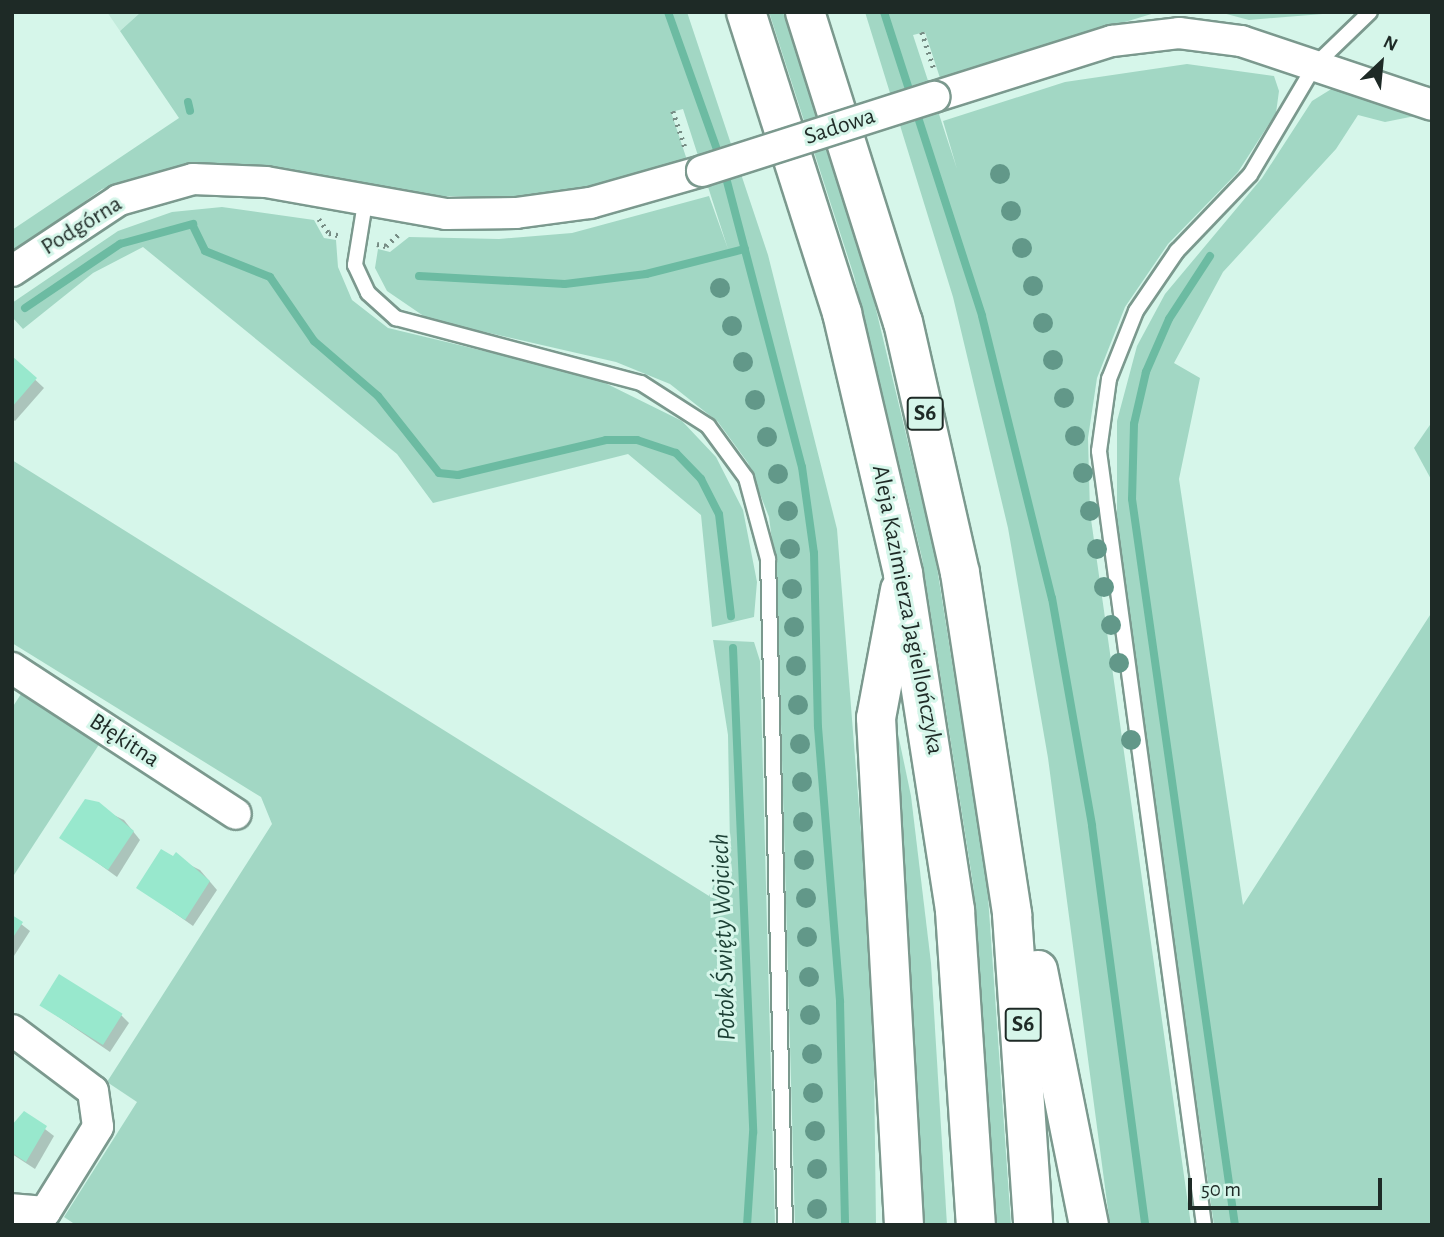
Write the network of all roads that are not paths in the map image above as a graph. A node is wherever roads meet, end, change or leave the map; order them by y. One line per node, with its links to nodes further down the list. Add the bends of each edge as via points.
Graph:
1 (746, 12): 10 (highway, Aleja Kazimierza Jagiellończyka / S6, via 842,313)
2 (805, 12): 13 (highway, S6, via 858,169 917,380 963,586)
3 (1370, 12): 5 (lane)
4 (1180, 22): 5 (street, Sadowa); 8 (street, Sadowa, bridge, via 935,85 694,162 590,203 516,213 446,214)
5 (1315, 65): 6 (street, Sadowa); 21 (lane, via 1250,175 1177,251 1136,311 1109,379 1099,451)
6 (1432, 105)
7 (239, 180): 8 (street, Sadowa); 9 (street, Podgórna, via 160,184 119,200)
8 (365, 203): 16 (lane, via 355,265 368,293 396,318 641,383 708,426 746,478 768,559)
9 (12, 271)
10 (903, 574): 17 (highway, via 876,718); 18 (highway, Aleja Kazimierza Jagiellończyka / S6, via 955,911)
11 (12, 668): 12 (street, Błękitna)
12 (236, 814)
13 (1001, 825): 19 (highway, S6, via 1022,1020); 20 (highway, via 1039,971)
14 (12, 1030): 15 (street, via 93,1091 98,1127 45,1212)
15 (12, 1209)
16 (785, 1225)
17 (904, 1225)
18 (976, 1225)
19 (1033, 1225)
20 (1089, 1225)
21 (1204, 1225)

